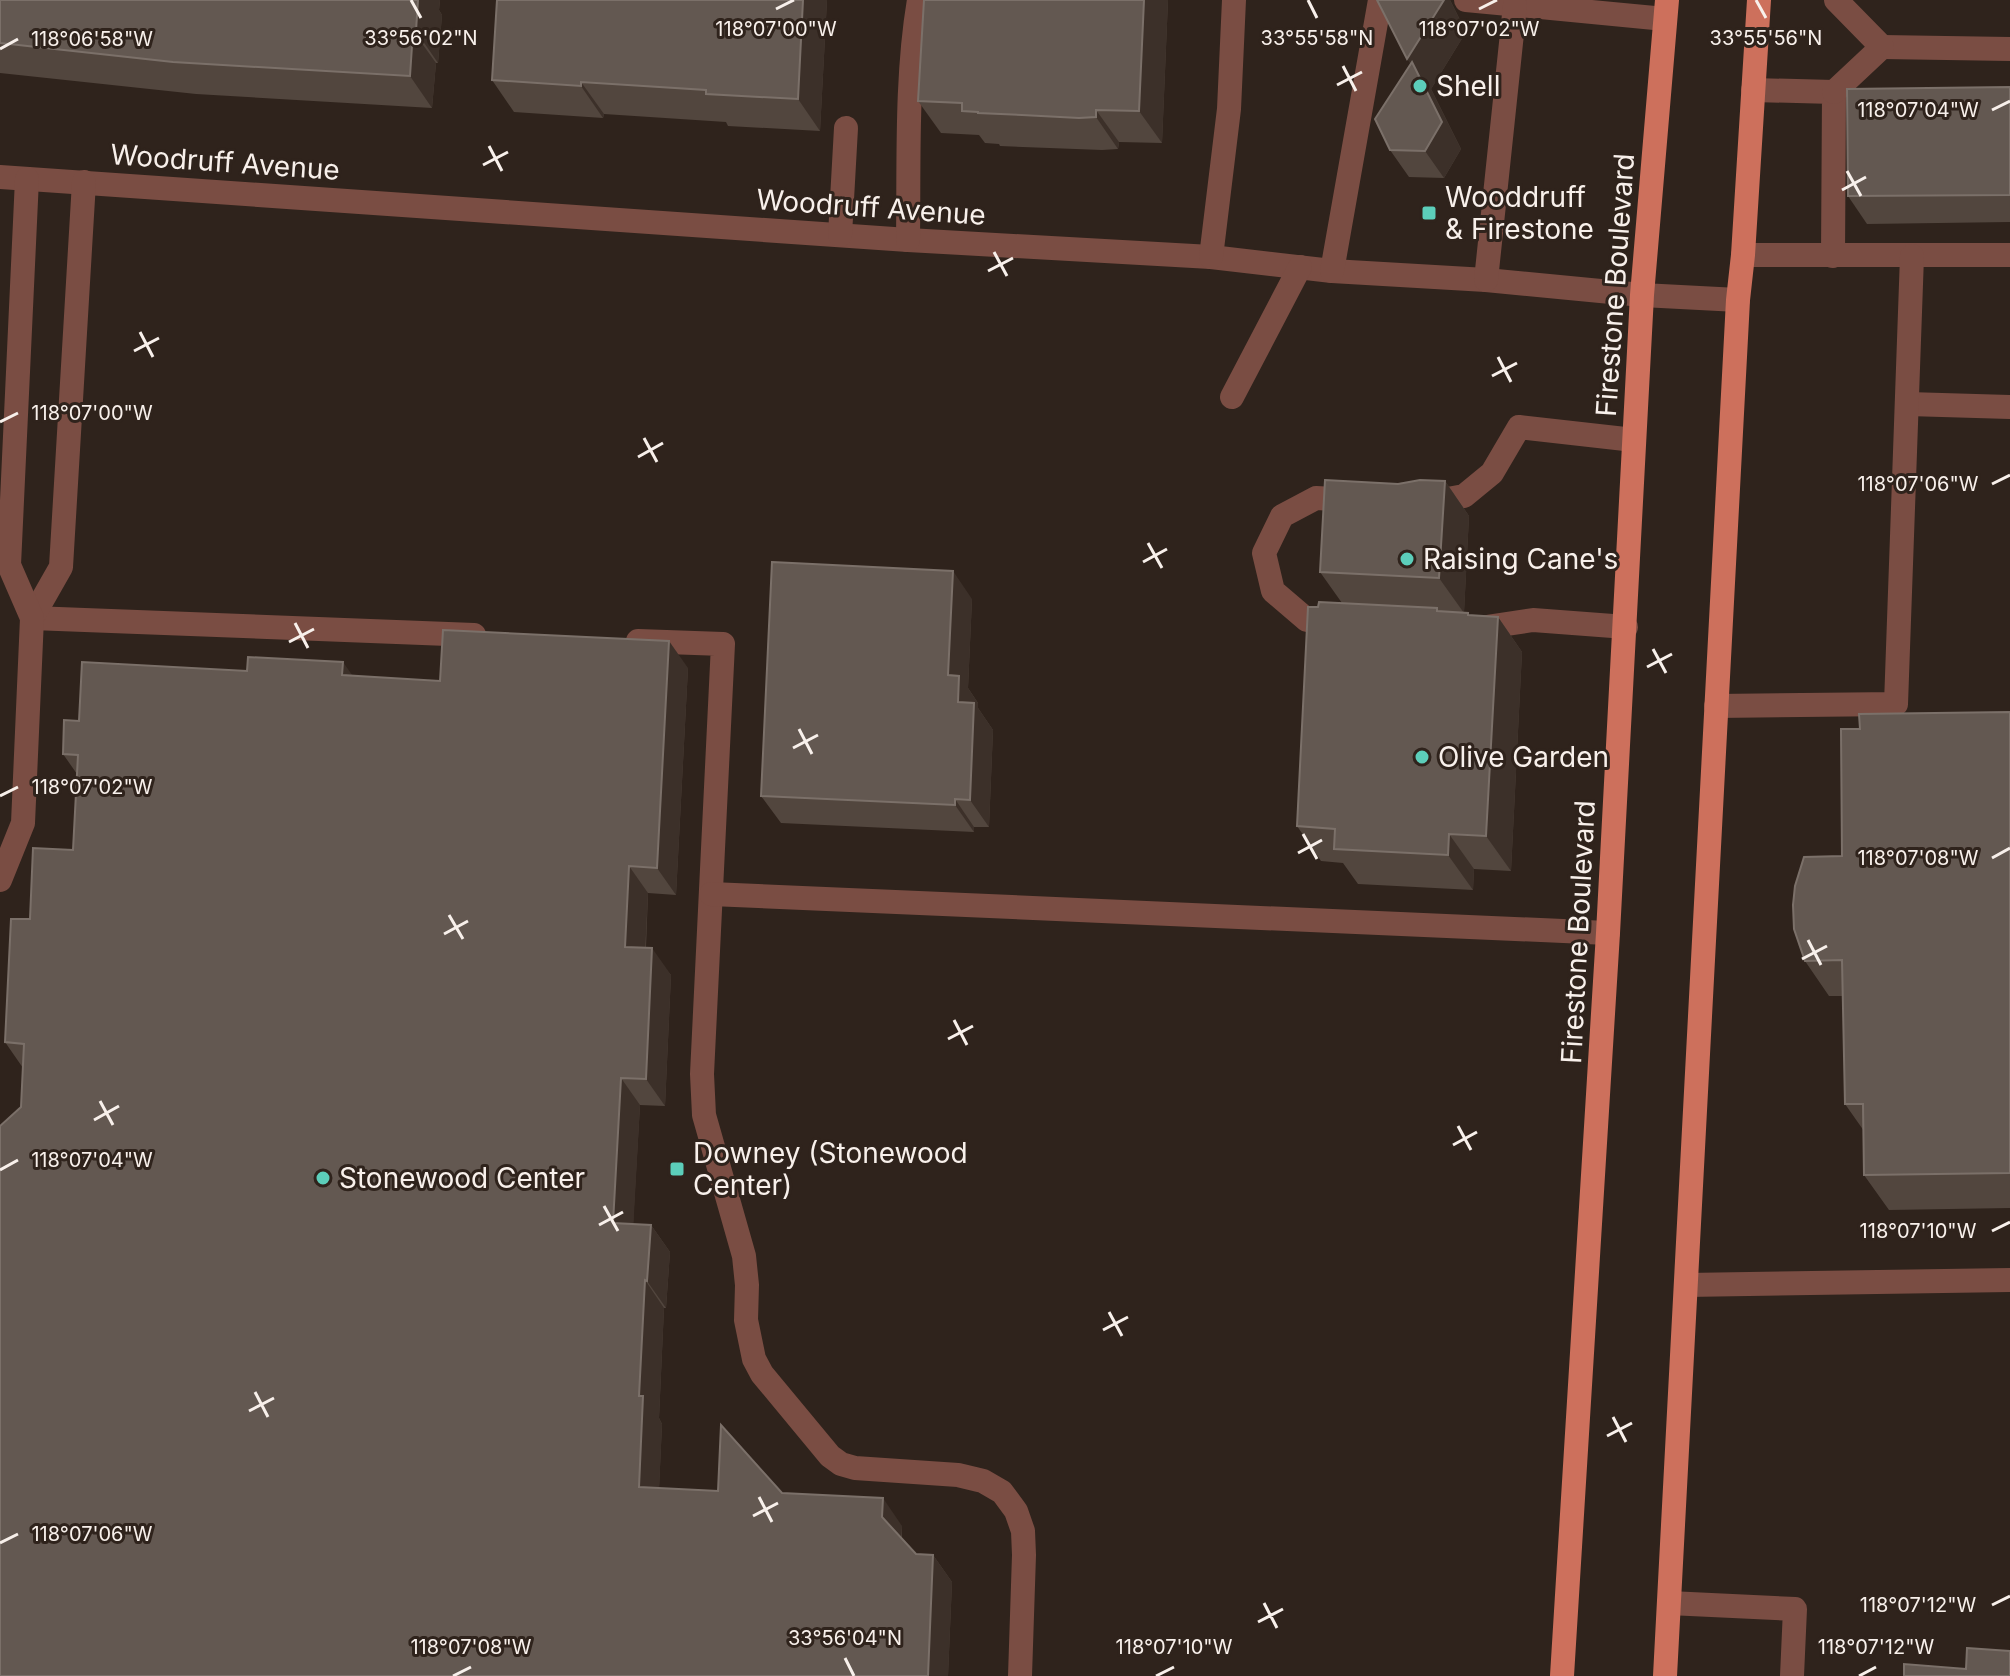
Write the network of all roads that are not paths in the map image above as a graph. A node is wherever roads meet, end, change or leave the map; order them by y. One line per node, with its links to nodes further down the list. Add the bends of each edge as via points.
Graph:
1 (919, 0): 18 (street, via 909,120)
2 (1234, 0): 23 (street, via 1229,109)
3 (1380, 0): 25 (street)
4 (1466, 0): 7 (street)
5 (1759, 0): 11 (main road)
6 (1836, 0): 9 (street)
7 (1515, 5): 8 (street); 26 (street)
8 (1666, 10): 27 (main road, Firestone Boulevard)
9 (1882, 47): 10 (street); 12 (street)
10 (2010, 49)
11 (1753, 90): 12 (street); 19 (main road)
12 (1834, 92): 21 (street)
13 (846, 128): 17 (street)
14 (0, 177): 15 (street, Woodruff Avenue)
15 (27, 179): 16 (street, Woodruff Avenue); 35 (street, via 9,565)
16 (84, 182): 17 (street, Woodruff Avenue); 35 (street, via 61,567)
17 (840, 235): 18 (street, Woodruff Avenue)
18 (908, 240): 23 (street, Woodruff Avenue)
19 (1743, 255): 21 (street); 28 (main road)
20 (2010, 255): 22 (street)
21 (1833, 256): 22 (street)
22 (1912, 256): 30 (street)
23 (1211, 257): 24 (street, Woodruff Avenue)
24 (1300, 267): 25 (street, Woodruff Avenue); 29 (street)
25 (1332, 271): 26 (street, Woodruff Avenue)
26 (1486, 280): 27 (street, Woodruff Avenue)
27 (1642, 295): 28 (street, Woodruff Avenue); 32 (main road, Firestone Boulevard)
28 (1738, 300): 41 (main road)
29 (1232, 397)
30 (1908, 404): 31 (street); 41 (street, via 1896,704)
31 (2010, 407)
32 (1634, 440): 34 (street, via 1519,427 1492,473 1464,496); 38 (main road, Firestone Boulevard)
33 (1377, 501): 36 (street, via 1316,498 1282,516 1264,553 1273,591 1307,620)
34 (1408, 503)
35 (32, 618): 39 (street); 42 (street, via 23,823)
36 (1368, 623)
37 (1444, 627): 38 (street, via 1474,629 1533,620)
38 (1626, 627): 44 (main road, Firestone Boulevard)
39 (502, 636)
40 (616, 640): 43 (street, via 723,644)
41 (1716, 706): 46 (main road)
42 (0, 880)
43 (711, 894): 44 (street); 48 (street, via 704,1115 744,1256 746,1320 754,1359 841,1464 958,1475 1002,1492 1023,1531)
44 (1608, 933): 49 (main road, Firestone Boulevard)
45 (2010, 1280): 46 (street)
46 (1686, 1285): 47 (main road)
47 (1669, 1603): 50 (main road); 51 (street, via 1795,1609)
48 (1020, 1676)
49 (1562, 1676)
50 (1665, 1676)
51 (1792, 1676)

